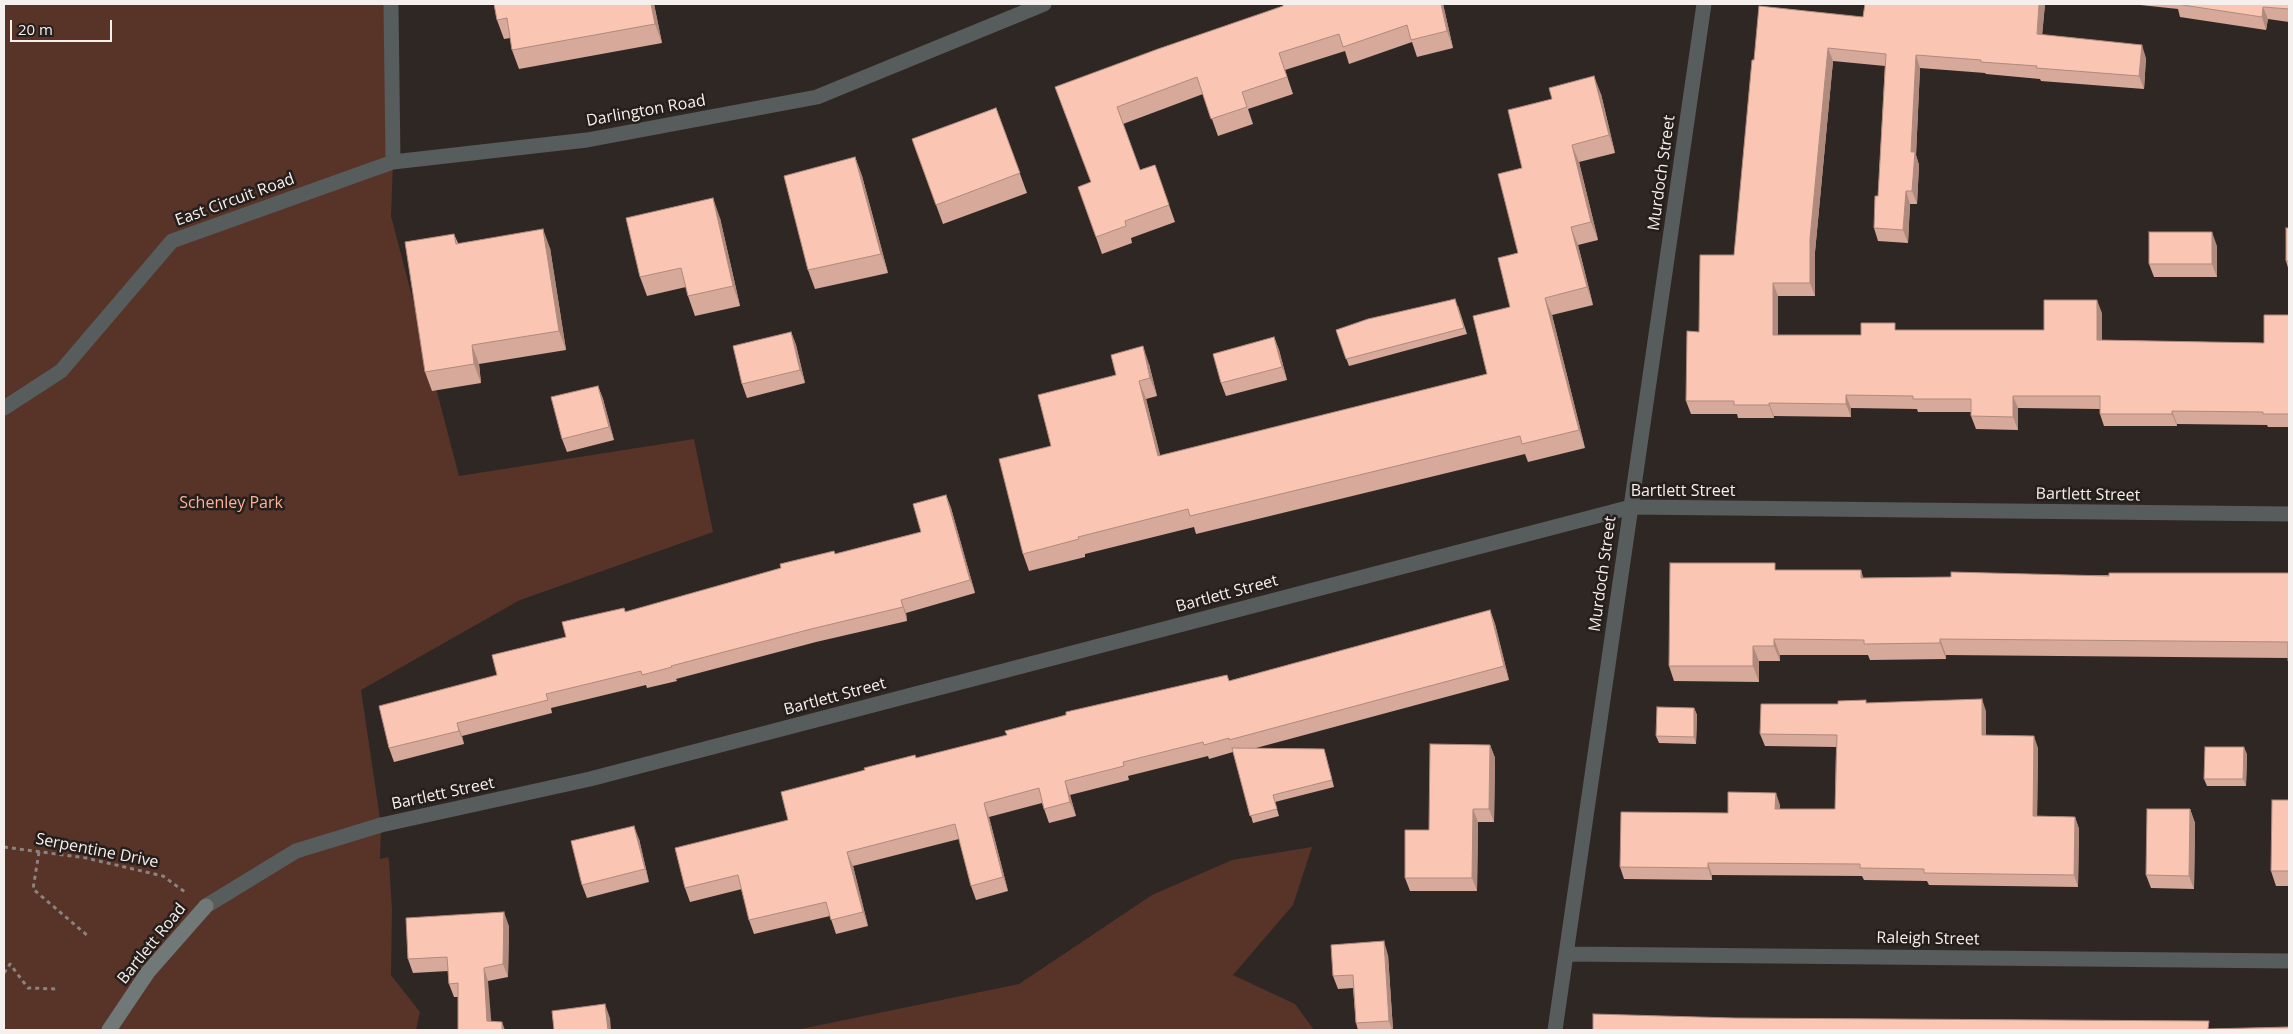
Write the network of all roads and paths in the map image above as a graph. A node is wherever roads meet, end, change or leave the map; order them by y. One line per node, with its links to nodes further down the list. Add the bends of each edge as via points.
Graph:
1 (391, 4): 4 (street)
2 (1044, 4): 4 (street, Darlington Road, via 817,97 587,140)
3 (1704, 4): 6 (street, Murdoch Street)
4 (393, 162): 5 (street, East Circuit Road, via 172,241 61,371)
5 (4, 408)
6 (1631, 507): 7 (street, Bartlett Street); 10 (street, Bartlett Street, via 590,779 381,825 296,851); 12 (street, Murdoch Street)
7 (2289, 514)
8 (4, 847): 9 (path, Serpentine Drive)
9 (39, 852): 10 (path, Serpentine Drive, via 86,858 163,876); 11 (path, via 33,889)
10 (206, 906): 16 (street, Bartlett Road, via 148,972)
11 (88, 936)
12 (1567, 954): 13 (street, Raleigh Street); 17 (street, Murdoch Street)
13 (2289, 961)
14 (4, 973): 15 (path, via 10,964 28,988)
15 (58, 989)
16 (109, 1030)
17 (1556, 1030)

